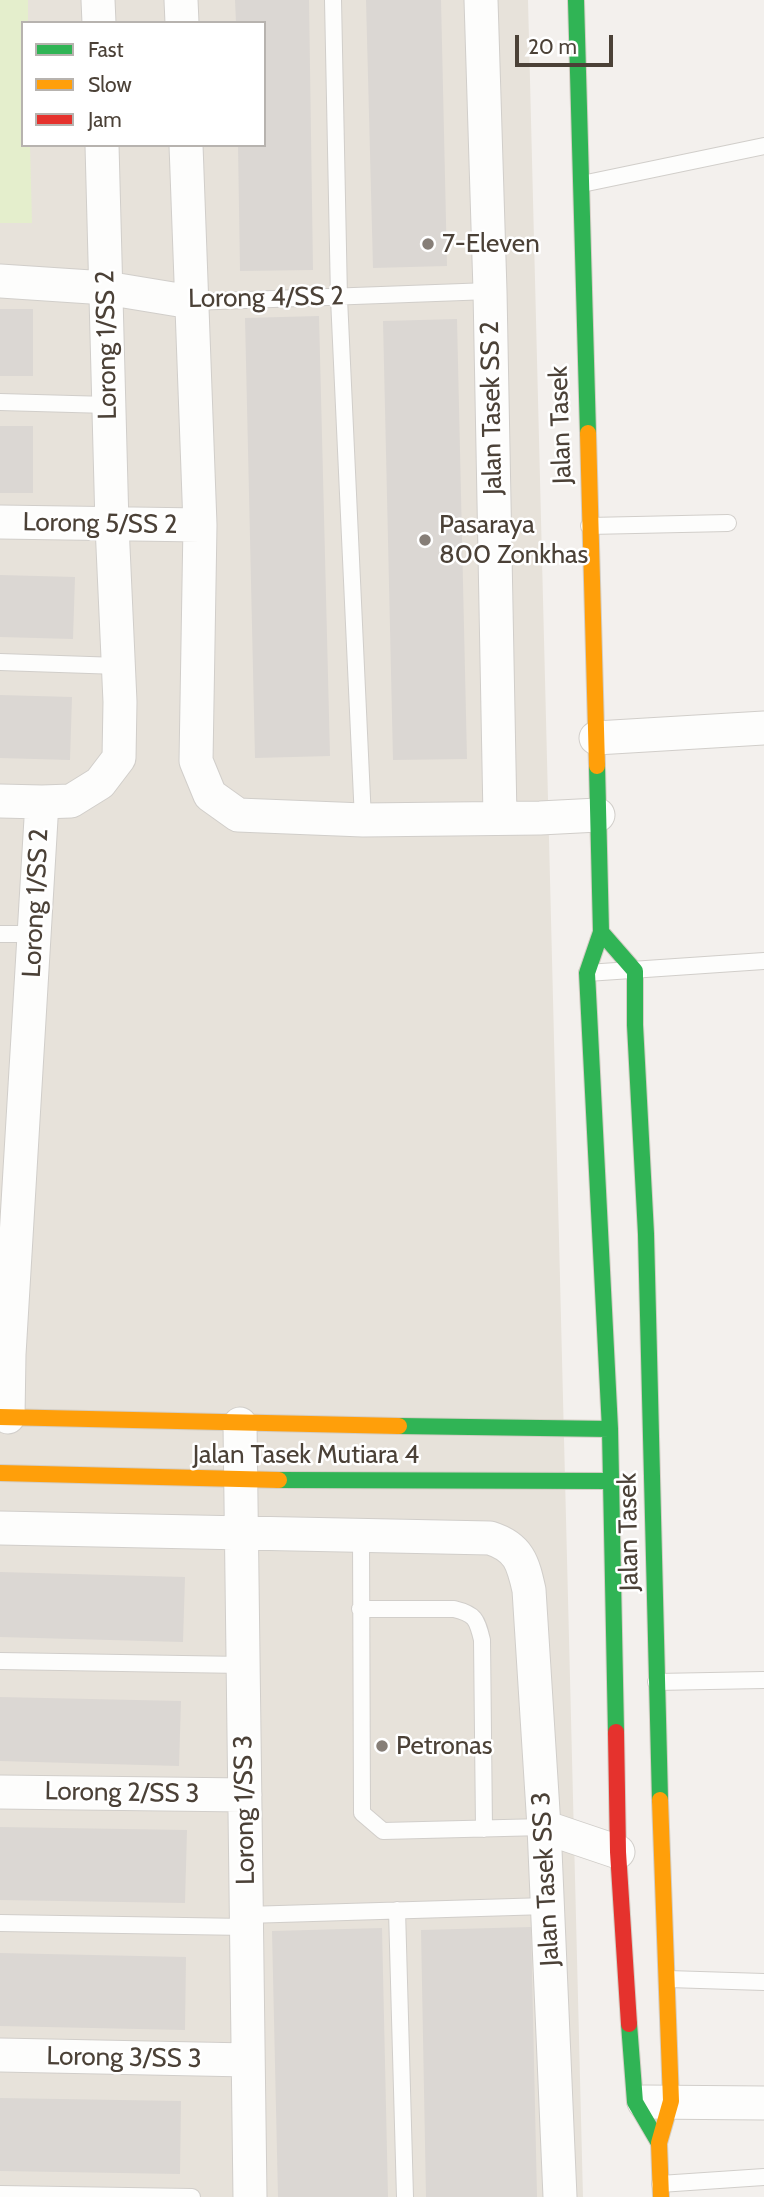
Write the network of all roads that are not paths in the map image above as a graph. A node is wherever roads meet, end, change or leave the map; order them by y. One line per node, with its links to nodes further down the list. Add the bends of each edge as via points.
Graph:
1 (98, 0): 6 (street)
2 (181, 0): 7 (street)
3 (333, 0): 15 (lane)
4 (481, 0): 14 (street, Jalan Tasek SS 2)
5 (576, 0): 11 (main road, Jalan Tasek)
6 (99, 21)
7 (182, 21)
8 (764, 146): 11 (lane)
9 (102, 147): 13 (street, Lorong 1/SS 2)
10 (186, 147): 16 (street)
11 (579, 185): 23 (main road, Jalan Tasek)
12 (0, 281): 13 (street, Lorong 4/SS 2)
13 (106, 288): 16 (street, Lorong 4/SS 2); 18 (street, Lorong 1/SS 2)
14 (490, 290): 15 (lane, Lorong 4/SS 2); 31 (street, Jalan Tasek SS 2)
15 (339, 298): 16 (lane, Lorong 4/SS 2); 32 (lane)
16 (191, 302): 21 (street)
17 (0, 402): 18 (lane)
18 (108, 405): 22 (street, Lorong 1/SS 2)
19 (0, 523): 22 (street, Lorong 5/SS 2)
20 (728, 523): 23 (lane)
21 (200, 524): 22 (street, Lorong 5/SS 2); 32 (street, via 195,761 210,795 238,815)
22 (112, 525): 25 (street, Lorong 1/SS 2)
23 (589, 526): 27 (main road, Jalan Tasek)
24 (0, 663): 25 (lane)
25 (119, 666): 29 (street, Lorong 1/SS 2, via 119,758 100,783 71,801)
26 (764, 728): 27 (street)
27 (596, 738): 30 (main road, Jalan Tasek)
28 (0, 801): 29 (street)
29 (42, 802): 35 (street, Lorong 1/SS 2)
30 (598, 815): 31 (street); 33 (main road, Jalan Tasek)
31 (500, 817): 32 (street)
32 (363, 820)
33 (601, 932): 37 (main road); 38 (main road, Jalan Tasek)
34 (0, 934): 35 (lane)
35 (35, 934): 39 (street, Lorong 1/SS 2)
36 (764, 961): 37 (lane)
37 (635, 971): 38 (lane); 42 (main road, Jalan Tasek)
38 (587, 973): 46 (main road, Jalan Tasek)
39 (13, 1077): 40 (street, Lorong 1/SS 2)
40 (9, 1201): 41 (street, Lorong 1/SS 2)
41 (5, 1354): 44 (street, Lorong 1/SS 2)
42 (649, 1359): 43 (main road); 51 (main road, Jalan Tasek)
43 (635, 1409)
44 (4, 1417): 45 (main road, Jalan Tasek Mutiara 4)
45 (240, 1424): 46 (main road, Jalan Tasek Mutiara 4); 49 (street, Lorong 1/SS 3)
46 (610, 1429): 50 (main road, Jalan Tasek, via 625,1448)
47 (634, 1458): 51 (main road)
48 (0, 1474): 49 (main road, Jalan Tasek Mutiara 4)
49 (240, 1480): 50 (main road, Jalan Tasek Mutiara 4); 53 (street, Lorong 1/SS 3)
50 (611, 1481): 64 (main road, Jalan Tasek)
51 (654, 1502): 59 (main road, Jalan Tasek)
52 (0, 1528): 53 (street)
53 (241, 1531): 54 (street); 57 (street, Lorong 1/SS 3)
54 (361, 1534): 55 (lane); 62 (street, Jalan Tasek SS 3, via 490,1538 512,1549 522,1562 529,1590)
55 (360, 1609): 63 (lane, via 454,1609 477,1620 482,1640); 63 (lane, via 362,1812 383,1831)
56 (0, 1661): 57 (lane)
57 (243, 1665): 61 (street, Lorong 1/SS 3)
58 (764, 1680): 59 (lane)
59 (656, 1682): 69 (main road, Jalan Tasek)
60 (0, 1791): 61 (street, Lorong 2/SS 3)
61 (245, 1795): 67 (street, Lorong 1/SS 3)
62 (544, 1826): 63 (lane); 64 (street); 65 (street, Jalan Tasek SS 3)
63 (484, 1829)
64 (618, 1852): 74 (main road, Jalan Tasek)
65 (547, 1906): 66 (lane); 83 (street, Jalan Tasek SS 3)
66 (397, 1910): 67 (lane); 82 (lane)
67 (246, 1921): 68 (lane); 72 (street, Lorong 1/SS 3)
68 (0, 1923)
69 (668, 1979): 70 (lane); 73 (main road, Jalan Tasek)
70 (764, 1983)
71 (0, 2055): 72 (street, Lorong 3/SS 3)
72 (248, 2060): 81 (street, Lorong 1/SS 3)
73 (671, 2101): 74 (street); 75 (street); 76 (main road, Jalan Tasek)
74 (635, 2102): 76 (main road, Jalan Tasek)
75 (764, 2103)
76 (659, 2143): 78 (main road, Jalan Tasek)
77 (764, 2177): 78 (lane)
78 (661, 2191)
79 (0, 2194): 80 (lane)
80 (192, 2197)
81 (250, 2197)
82 (405, 2197)
83 (560, 2197)

